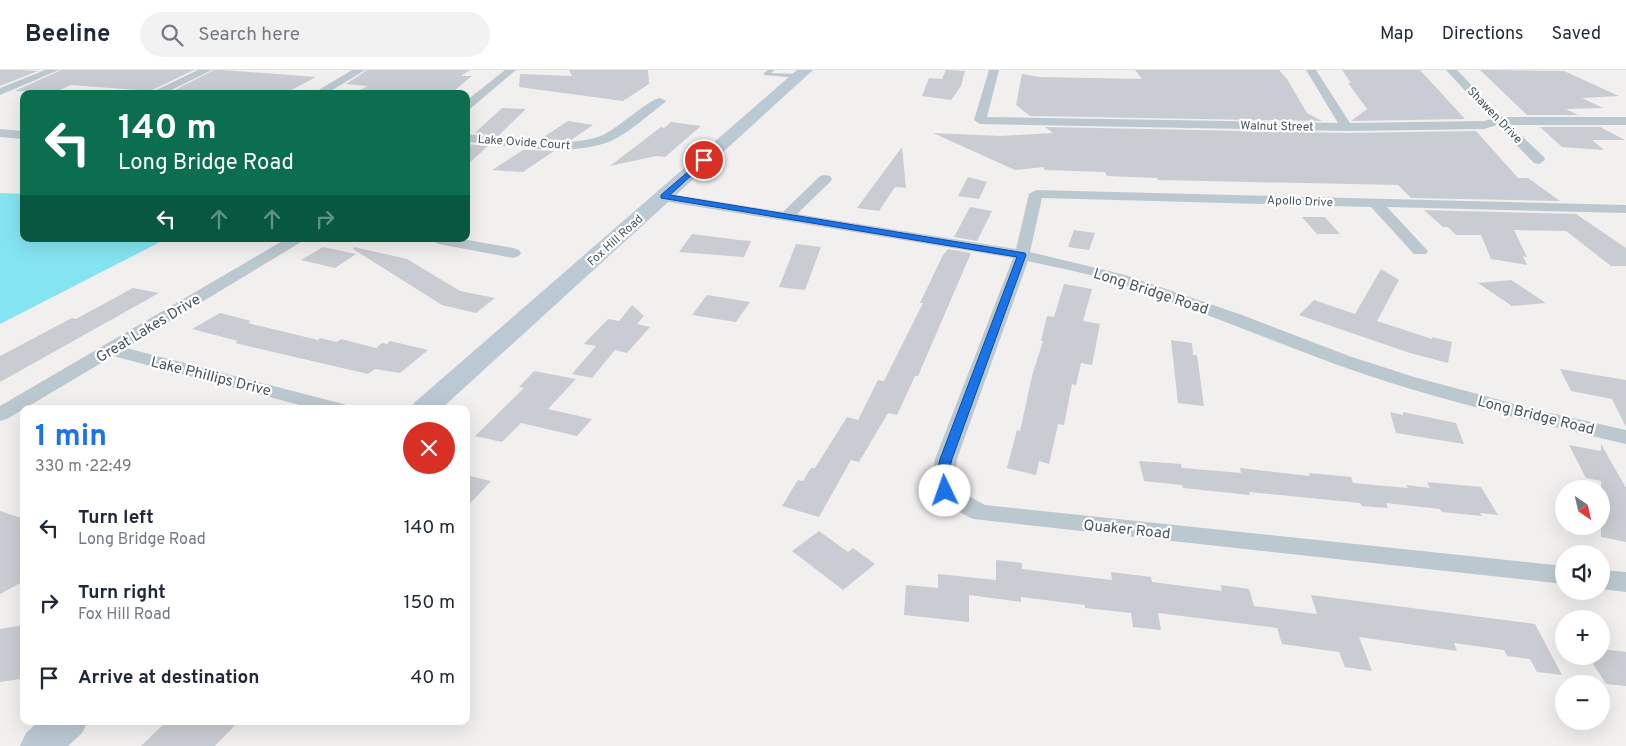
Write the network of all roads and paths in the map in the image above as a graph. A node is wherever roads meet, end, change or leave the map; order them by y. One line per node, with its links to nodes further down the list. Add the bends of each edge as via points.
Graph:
1 (54, 70): 12 (street)
2 (208, 70): 10 (street)
3 (360, 70): 11 (street)
4 (511, 70): 14 (street)
5 (771, 70): 9 (lane, via 766,74)
6 (994, 70): 17 (street, Walnut Street, via 980,120)
7 (1311, 70): 17 (street)
8 (1451, 70): 16 (street, Shawen Drive)
9 (802, 73): 23 (main road, Fox Hill Road)
10 (162, 90)
11 (324, 90)
12 (0, 92)
13 (660, 101): 20 (street, Lake Ovide Court, via 606,138 591,144 572,146)
14 (470, 104)
15 (1626, 121): 16 (street, Walnut Street)
16 (1499, 122): 17 (street, Walnut Street); 21 (street, Shawen Drive)
17 (1346, 127)
18 (0, 133): 19 (street)
19 (20, 135)
20 (470, 138)
21 (1539, 160)
22 (824, 179): 26 (street)
23 (663, 197): 26 (street, Long Bridge Road); 34 (main road, Fox Hill Road)
24 (1375, 203): 25 (street, Apollo Drive); 29 (street); 31 (street, Apollo Drive, via 1036,194)
25 (1623, 211)
26 (786, 217): 31 (street, Long Bridge Road)
27 (291, 242): 32 (street, Great Lakes Drive)
28 (456, 242): 30 (street)
29 (1420, 251)
30 (513, 253)
31 (1022, 255): 36 (street, Long Bridge Road, via 1119,278 1407,381); 37 (street, Quaker Road, via 946,459 942,475 945,491 960,502 980,514)
32 (111, 350): 33 (street, Lake Phillips Drive); 35 (street, Great Lakes Drive)
33 (324, 405)
34 (429, 405)
35 (0, 415)
36 (1626, 437)
37 (1555, 575)
38 (1610, 580): 39 (street)
39 (1626, 582)
40 (64, 725): 41 (main road)
41 (40, 746)

